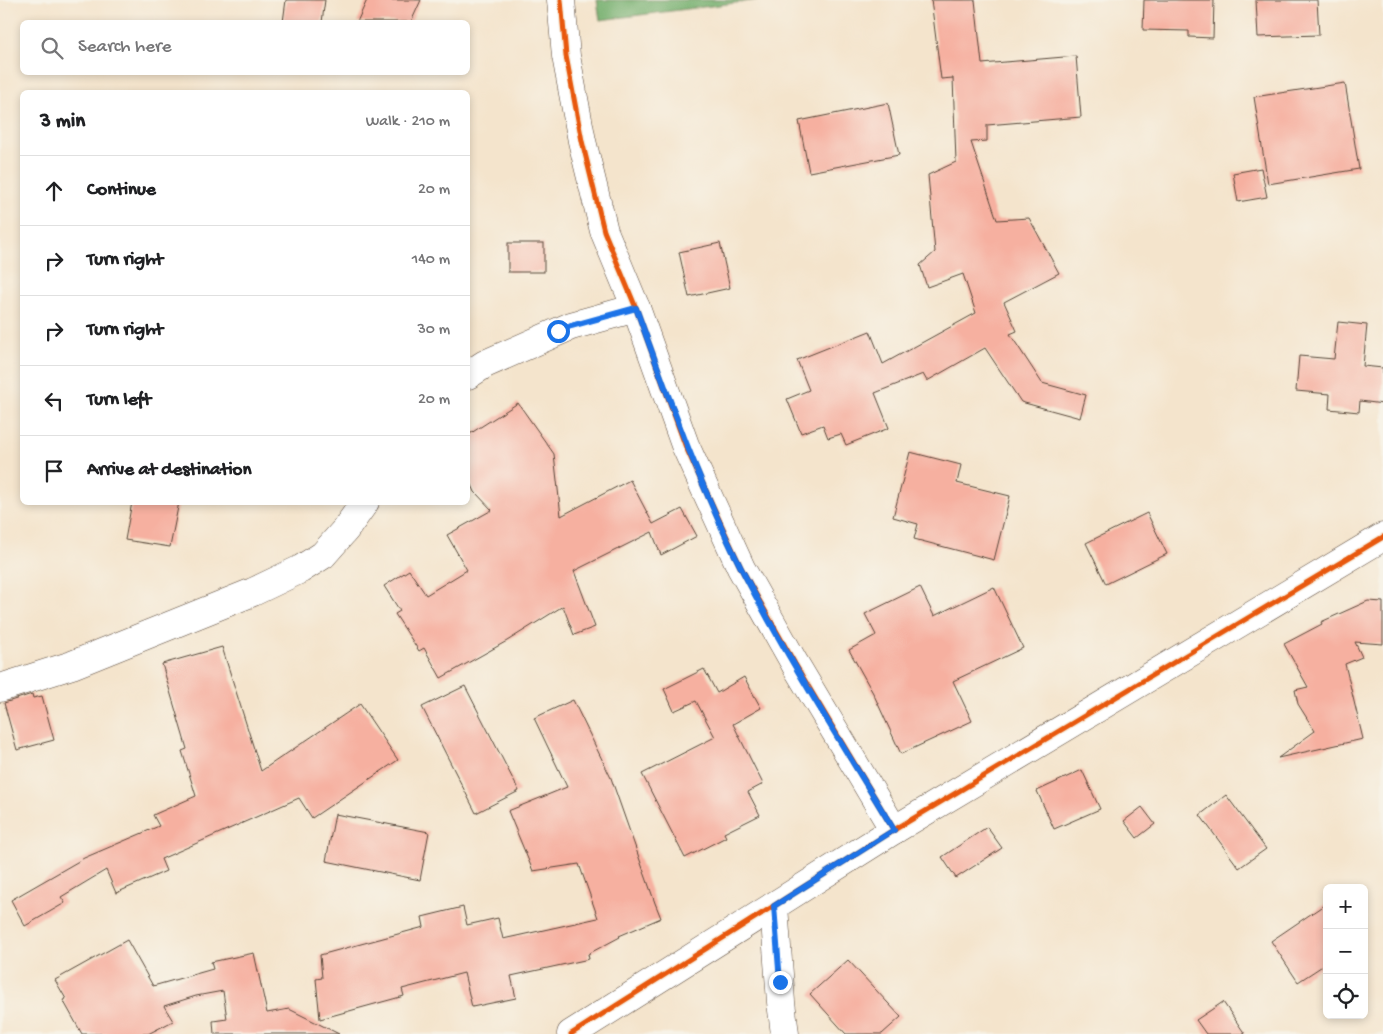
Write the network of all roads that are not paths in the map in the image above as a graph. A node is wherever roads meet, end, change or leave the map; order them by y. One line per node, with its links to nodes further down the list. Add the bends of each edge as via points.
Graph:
1 (561, 0): 2 (street, via 566,56 586,159 604,231)
2 (636, 308): 3 (street, via 571,326); 7 (street, via 685,445 741,568)
3 (470, 374)
4 (363, 505): 6 (street, via 323,555 300,569 254,592 72,666)
5 (1383, 537): 7 (street)
6 (0, 688)
7 (894, 830): 8 (street)
8 (774, 906): 9 (street); 10 (street)
9 (571, 1034)
10 (786, 1034)

